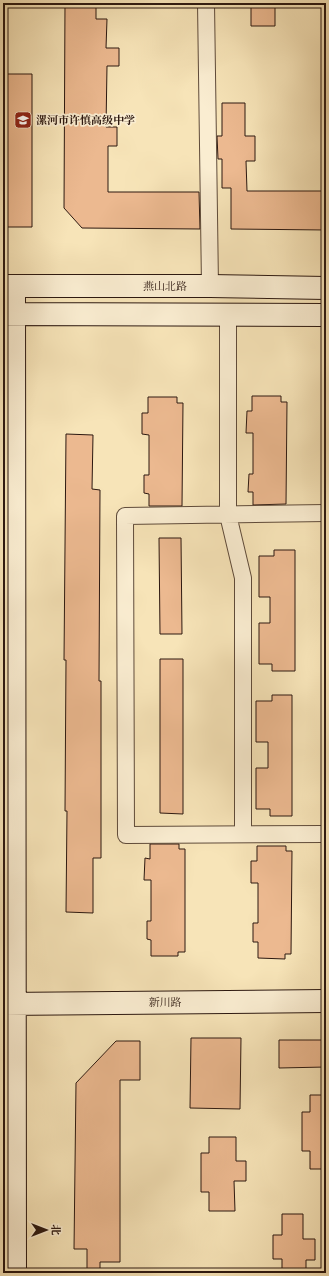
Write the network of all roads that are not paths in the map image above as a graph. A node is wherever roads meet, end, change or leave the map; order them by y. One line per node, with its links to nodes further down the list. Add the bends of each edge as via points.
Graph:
1 (206, 3): 3 (street)
2 (9, 286): 3 (street, 燕山北路); 5 (street)
3 (210, 286): 4 (street, 燕山北路)
4 (326, 288)
5 (9, 314): 7 (street); 13 (street)
6 (326, 315): 7 (street)
7 (228, 316): 9 (street)
8 (326, 513): 9 (street)
9 (228, 514): 10 (street, via 243,578); 10 (street, via 125,516 126,835)
10 (243, 834): 11 (street)
11 (326, 834)
12 (326, 1001): 13 (street, 新川路)
13 (9, 1004): 14 (street)
14 (15, 1273)

